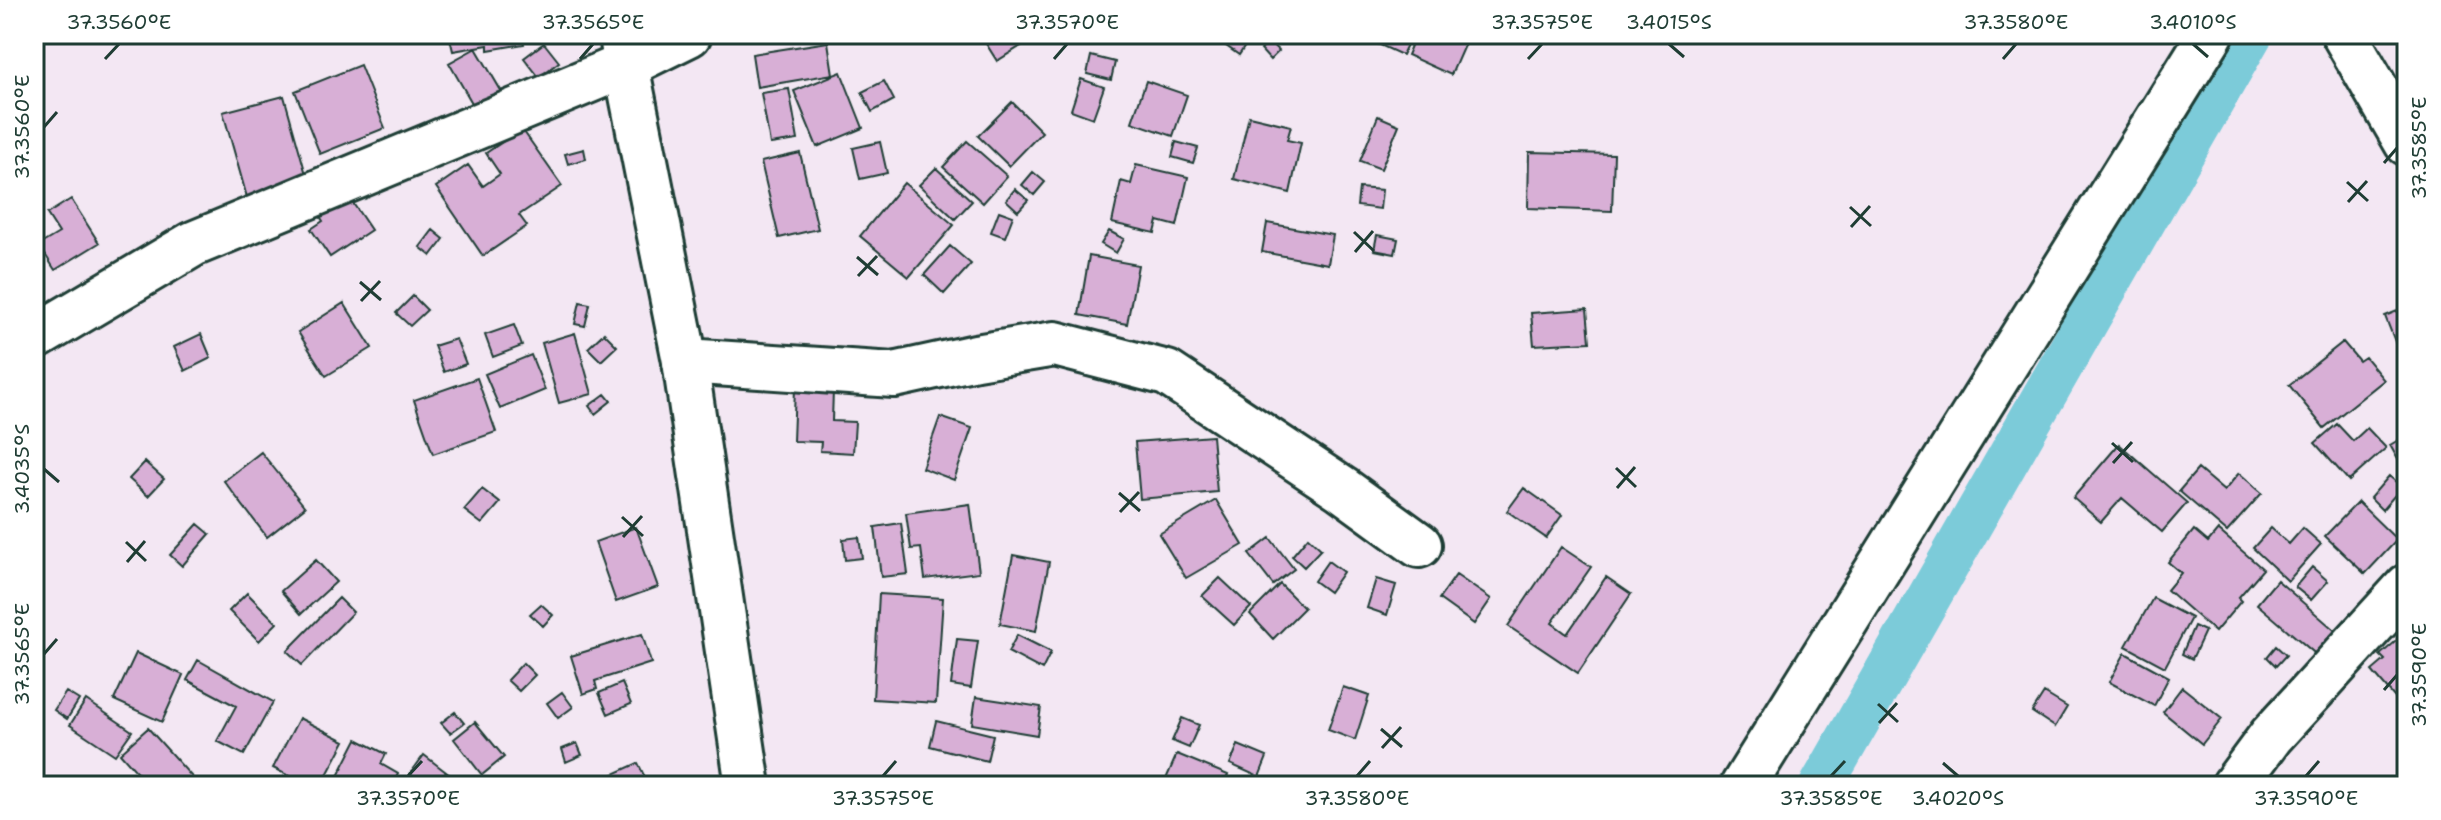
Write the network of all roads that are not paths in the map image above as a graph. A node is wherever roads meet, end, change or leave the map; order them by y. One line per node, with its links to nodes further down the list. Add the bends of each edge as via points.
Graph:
1 (689, 34): 4 (street)
2 (2211, 34): 11 (street)
3 (2344, 34): 5 (street)
4 (624, 49): 6 (street, via 193,244); 7 (street)
5 (2407, 143)
6 (34, 338)
7 (685, 361): 8 (street, via 894,375 1055,344 1167,373); 10 (street)
8 (1419, 545)
9 (2407, 587): 12 (street, via 2271,736)
10 (748, 786)
11 (1743, 786)
12 (2234, 786)

